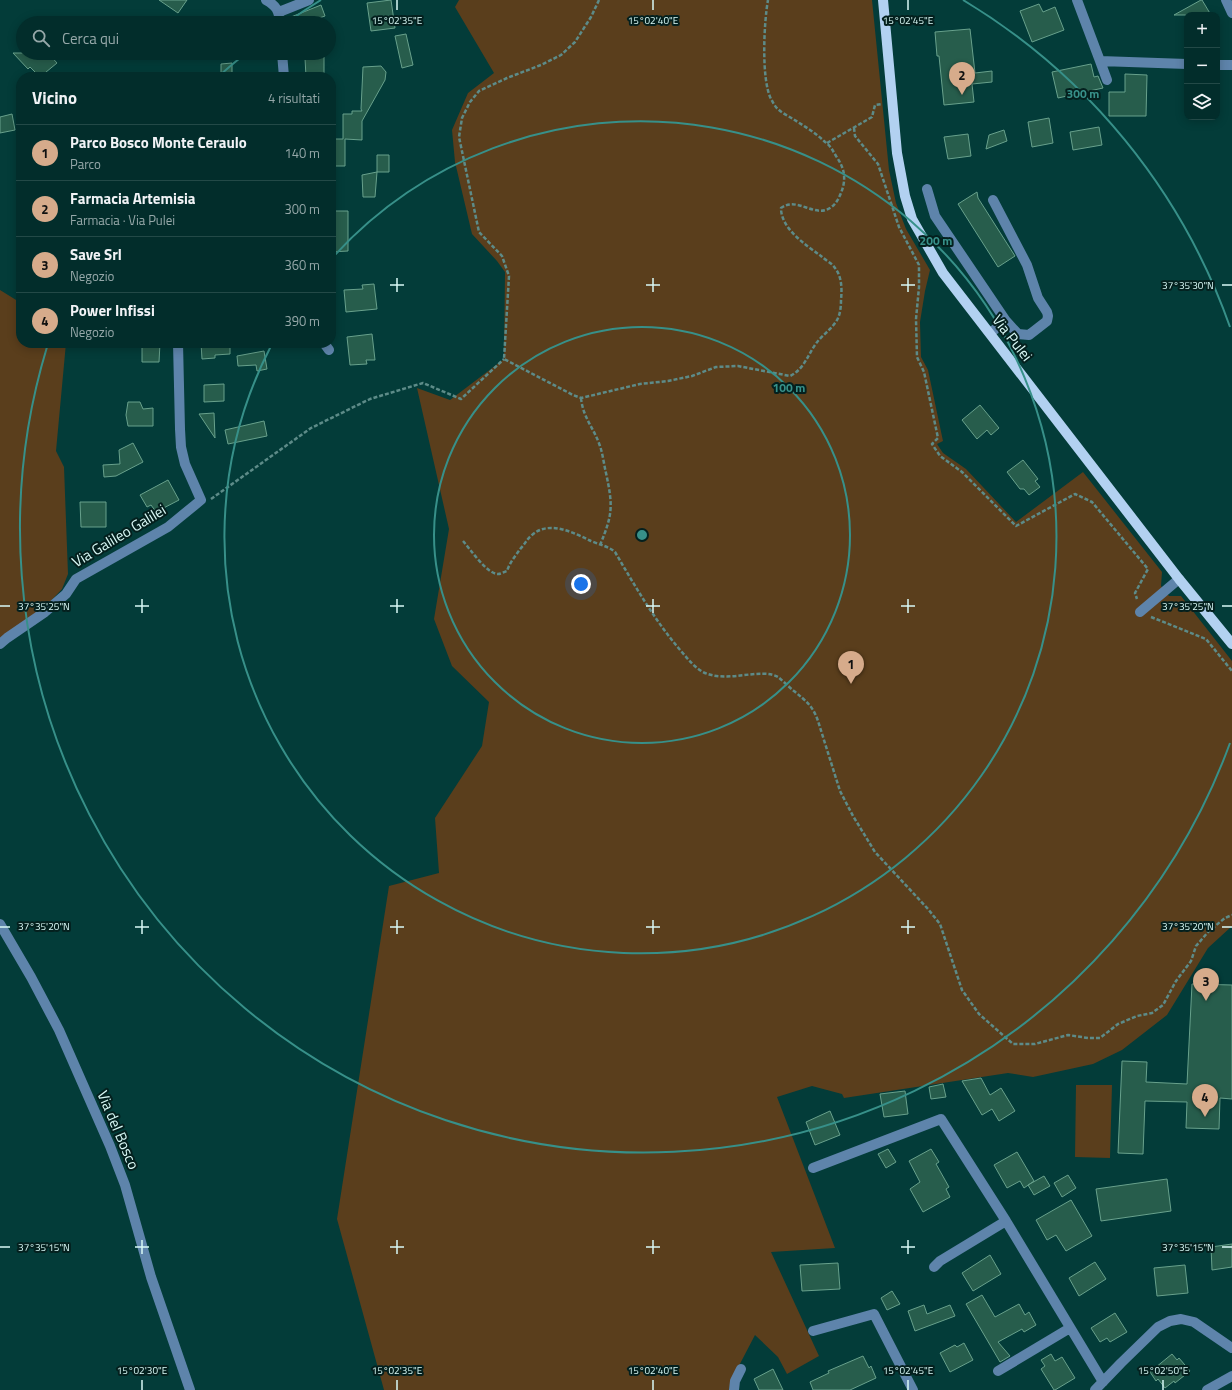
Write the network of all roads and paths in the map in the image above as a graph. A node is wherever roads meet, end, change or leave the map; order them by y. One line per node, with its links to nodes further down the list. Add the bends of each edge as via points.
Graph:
1 (266, 0): 8 (street)
2 (309, 0): 8 (street)
3 (599, 0): 26 (path, via 592,17 575,42 561,55 541,66 479,91 462,118 459,137 479,232 502,256 509,276)
4 (768, 0): 20 (path, via 765,18 766,78 771,98 778,109)
5 (883, 0): 18 (main road, Via Pulei)
6 (1077, 0): 12 (street)
7 (1226, 0): 9 (street)
8 (279, 12): 10 (street)
9 (1232, 13)
10 (279, 16)
11 (283, 60): 16 (street)
12 (1100, 61): 13 (street); 17 (street)
13 (1184, 64)
14 (1220, 65): 15 (street)
15 (1232, 65)
16 (284, 72)
17 (1107, 80)
18 (892, 103): 19 (path, via 875,105 872,117); 24 (main road, Via Pulei, via 897,153 912,218 944,274)
19 (854, 128): 20 (path); 32 (path, via 855,136 878,164 899,227 919,265 917,357 924,372 938,438 932,444 940,456 962,472 1016,526 1075,494 1092,502 1148,570 1135,593)
20 (827, 143): 27 (path, via 844,172 839,198 830,208 821,210 794,204 782,208 784,220 790,229 835,267 842,284 840,310 836,322 812,349 802,369 790,376 738,366 716,366 686,377 640,384)
21 (927, 189): 23 (street, via 935,216)
22 (993, 200): 23 (street, via 1027,265 1038,298 1048,316 1047,321 1029,335 1018,334)
23 (1006, 321): 24 (street)
24 (990, 333): 31 (main road, Via Pulei)
25 (178, 348): 28 (street, via 181,447)
26 (504, 359): 27 (path); 28 (path, via 461,399 423,383 370,399 312,428 210,500)
27 (581, 398): 30 (path, via 582,409 600,446 611,496 608,526)
28 (201, 500): 33 (street, Via Galileo Galilei, via 168,527 76,579 66,594 46,612)
29 (463, 541): 30 (path, via 487,569 499,574 507,571 510,563 539,530 567,530)
30 (600, 545): 36 (path, via 615,552 641,597 692,664 703,672 722,677 770,674 810,704 840,791 853,816 875,852 940,924 966,996 979,1014 1013,1044 1035,1044 1068,1035 1100,1038 1118,1024 1152,1012 1163,1005 1191,961 1196,946 1209,931)
31 (1179, 579): 32 (street); 34 (main road, Via Pulei)
32 (1140, 612): 35 (path, via 1206,638)
33 (0, 644)
34 (1232, 644)
35 (1232, 671)
36 (1232, 915)
37 (0, 924): 48 (street, Via del Bosco, via 32,977 59,1030 110,1146 125,1185 151,1277)
38 (813, 1168): 39 (street, via 941,1119)
39 (1006, 1221): 40 (street); 41 (street)
40 (934, 1267)
41 (1070, 1328): 45 (street); 47 (street)
42 (813, 1331): 50 (street, via 874,1314)
43 (1232, 1348): 47 (street, via 1194,1322 1181,1319 1158,1328)
44 (741, 1369): 49 (street)
45 (998, 1371)
46 (1232, 1376): 52 (street)
47 (1103, 1382): 51 (street)
48 (190, 1390)
49 (734, 1390)
50 (913, 1390)
51 (1095, 1390)
52 (1207, 1390)

